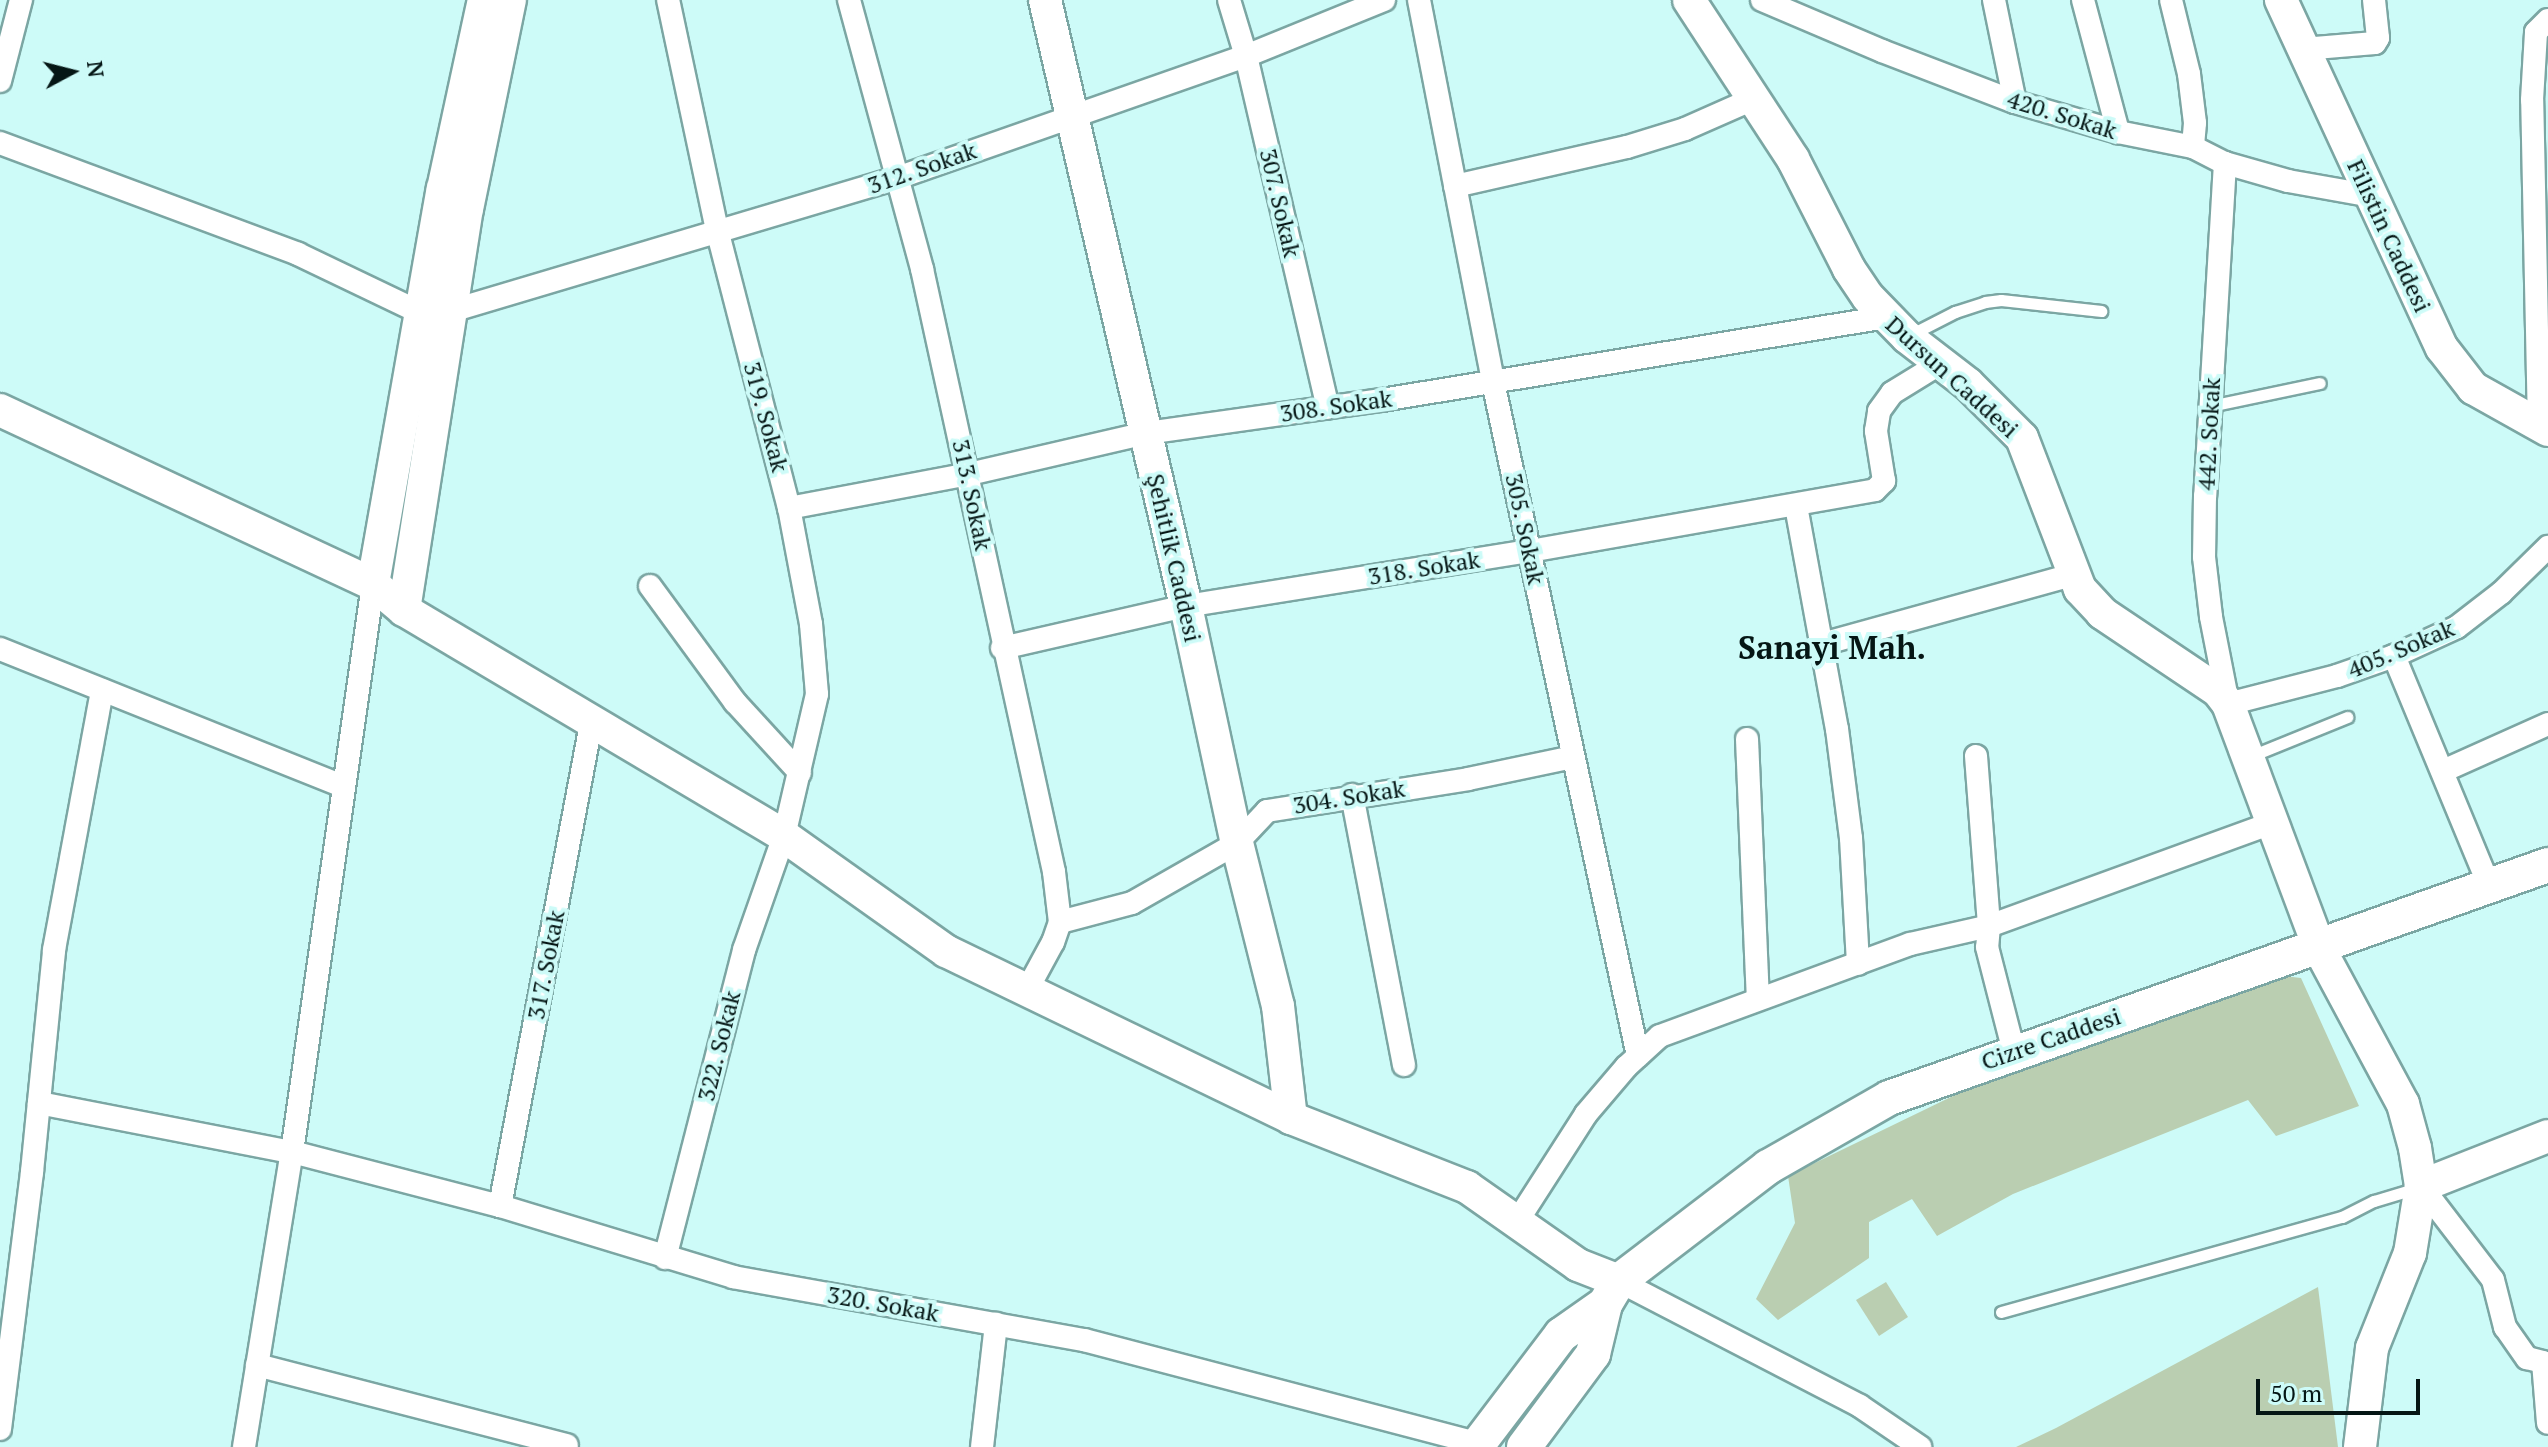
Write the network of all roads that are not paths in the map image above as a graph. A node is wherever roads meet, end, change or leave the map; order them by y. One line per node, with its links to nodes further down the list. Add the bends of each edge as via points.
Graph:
1 (21, 0): 20 (street)
2 (484, 0): 34 (street, via 443,189)
3 (510, 0): 34 (street, via 467,209)
4 (668, 0): 31 (street, 319. Sokak)
5 (849, 0): 28 (street, 313. Sokak)
6 (1045, 0): 23 (street, Şehitlik Caddesi)
7 (1229, 0): 19 (street, 307. Sokak)
8 (1384, 0): 19 (street, 312. Sokak)
9 (1419, 0): 29 (street, 305. Sokak)
10 (1689, 0): 21 (street, Dursun Caddesi)
11 (1762, 0): 22 (street, 420. Sokak)
12 (1994, 0): 22 (street)
13 (2083, 0): 24 (street)
14 (2171, 0): 26 (street, via 2189,74)
15 (2281, 0): 18 (street, Filistin Caddesi)
16 (2374, 0): 18 (street, via 2375,43)
17 (2548, 20): 32 (street, via 2536,32 2532,100)
18 (2303, 49): 30 (street, Filistin Caddesi)
19 (1246, 56): 23 (street, 312. Sokak); 40 (street, 307. Sokak)
20 (0, 81)
21 (1753, 99): 29 (street, via 1627,147); 35 (street, Dursun Caddesi, via 1793,159 1849,269)
22 (2015, 102): 24 (street, 420. Sokak)
23 (1070, 115): 28 (street, 312. Sokak); 43 (street, Şehitlik Caddesi)
24 (2118, 132): 26 (street, 420. Sokak)
25 (0, 143): 34 (street, via 298,254)
26 (2193, 147): 27 (street, 420. Sokak)
27 (2225, 163): 30 (street, 420. Sokak); 39 (street, 442. Sokak)
28 (897, 178): 31 (street, 312. Sokak); 44 (street, 313. Sokak)
29 (1455, 186): 37 (street, 305. Sokak)
30 (2372, 196): 42 (street, Filistin Caddesi, via 2451,363 2473,388)
31 (717, 230): 34 (street, 312. Sokak); 46 (street, 319. Sokak)
32 (2542, 307): 42 (street)
33 (2101, 311): 35 (lane, via 2001,300)
34 (436, 312): 50 (street); 53 (street)
35 (1896, 327): 36 (street, Dursun Caddesi); 37 (street, 308. Sokak)
36 (1941, 363): 45 (street, 318. Sokak, via 1892,393 1879,411 1876,431 1884,481 1880,487); 49 (street, Dursun Caddesi, via 2022,438)
37 (1493, 382): 40 (street, 308. Sokak); 48 (street, 305. Sokak)
38 (2320, 383): 39 (lane)
39 (2210, 406): 59 (street, 442. Sokak, via 2204,557)
40 (1328, 408): 43 (street, 308. Sokak)
41 (0, 410): 50 (street)
42 (2544, 428)
43 (1146, 433): 44 (street, 308. Sokak); 52 (street, Şehitlik Caddesi)
44 (969, 474): 46 (street, 308. Sokak); 55 (street, 313. Sokak)
45 (1796, 506): 48 (street, 318. Sokak); 54 (street)
46 (789, 508): 68 (street, 319. Sokak, via 811,624 817,694)
47 (2548, 547): 57 (street, 405. Sokak, via 2457,627)
48 (1530, 551): 52 (street, 318. Sokak); 66 (street, 305. Sokak)
49 (2072, 575): 54 (street); 59 (street, Dursun Caddesi, via 2102,613 2218,691)
50 (373, 584): 53 (street); 69 (street)
51 (650, 586): 68 (street, via 735,702)
52 (1186, 606): 55 (street, 318. Sokak); 73 (street, Şehitlik Caddesi)
53 (404, 610): 61 (street)
54 (1819, 645): 79 (street, via 1837,729 1851,838)
55 (1002, 648): 76 (street, 313. Sokak, via 1031,755)
56 (0, 649): 58 (street)
57 (2394, 656): 59 (street, 405. Sokak); 67 (street)
58 (102, 690): 69 (street); 85 (street, via 54,950)
59 (2228, 704): 65 (street, Dursun Caddesi)
60 (2347, 717): 65 (lane)
61 (591, 724): 72 (street); 90 (street, 317. Sokak)
62 (2548, 724): 67 (street)
63 (1747, 739): 81 (street)
64 (1976, 756): 77 (street)
65 (2251, 756): 71 (street, Dursun Caddesi)
66 (1572, 757): 70 (street, 304. Sokak); 83 (street, 305. Sokak)
67 (2443, 771): 75 (street)
68 (800, 773): 72 (street, 319. Sokak)
69 (343, 786): 88 (street)
70 (1352, 795): 73 (street, 304. Sokak, via 1267,811); 84 (street)
71 (2270, 824): 77 (street); 78 (street, Dursun Caddesi)
72 (784, 836): 80 (street, via 946,951); 92 (street, 322. Sokak, via 744,950)
73 (1237, 843): 76 (street, 304. Sokak, via 1132,903); 86 (street, Şehitlik Caddesi, via 1278,1006)
74 (2548, 865): 75 (main road, Cizre Caddesi)
75 (2489, 885): 78 (main road, Cizre Caddesi)
76 (1060, 922): 80 (street)
77 (1989, 926): 79 (street, via 1910,944); 82 (street, via 1987,947)
78 (2319, 948): 82 (main road, Cizre Caddesi); 89 (street, Dursun Caddesi, via 2403,1104)
79 (1858, 964): 81 (street)
80 (1028, 988): 86 (street)
81 (1758, 999): 83 (street, via 1660,1036)
82 (2014, 1052): 93 (main road, Cizre Caddesi, via 1889,1098 1782,1159)
83 (1638, 1056): 91 (street, via 1586,1114)
84 (1404, 1065)
85 (39, 1103): 88 (street, 320. Sokak); 99 (street)
86 (1291, 1118): 91 (street, via 1467,1187)
87 (2548, 1136): 89 (street)
88 (292, 1152): 90 (street, 320. Sokak); 97 (street)
89 (2421, 1186): 94 (lane, via 2342,1217); 96 (street, via 2493,1280 2505,1327 2527,1358); 106 (street, via 2410,1253 2372,1348)
90 (500, 1206): 92 (street, 320. Sokak)
91 (1518, 1220): 93 (street)
92 (665, 1258): 95 (street, 320. Sokak, via 733,1277)
93 (1612, 1292): 101 (main road, Cizre Caddesi, via 1561,1335); 104 (main road, via 1593,1354); 105 (street, via 1860,1406)
94 (2001, 1312)
95 (996, 1324): 101 (street, 320. Sokak, via 1084,1340); 103 (street)
96 (2546, 1362): 98 (street)
97 (257, 1365): 100 (street); 102 (street)
98 (2548, 1423)
99 (0, 1429)
100 (567, 1445)
101 (1477, 1445)
102 (244, 1447)
103 (982, 1447)
104 (1524, 1447)
105 (1920, 1447)
106 (2360, 1447)

